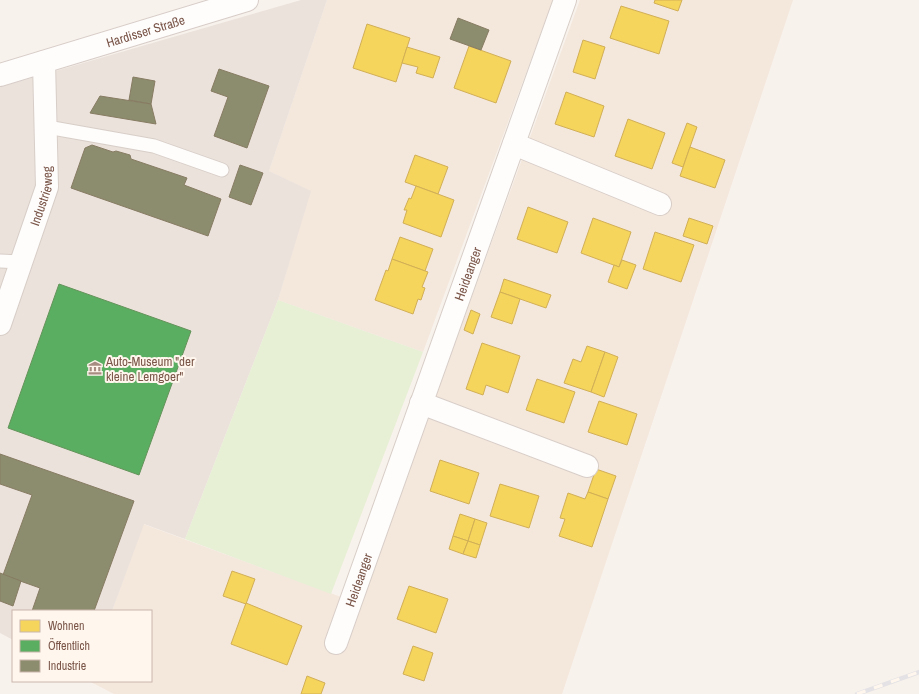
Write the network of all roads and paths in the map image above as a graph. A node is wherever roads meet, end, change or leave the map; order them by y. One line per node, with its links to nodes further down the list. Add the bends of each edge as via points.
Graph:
1 (247, 0): 3 (street, Hardisser Straße)
2 (565, 0): 6 (street, Heideanger)
3 (44, 62): 4 (street, Hardisser Straße); 5 (street, Industrieweg)
4 (0, 75)
5 (47, 127): 7 (lane, via 154,146); 9 (street, Industrieweg, via 47,187)
6 (514, 144): 8 (street); 11 (street, Heideanger)
7 (222, 170)
8 (660, 204)
9 (10, 262): 10 (street, Industrieweg)
10 (0, 324)
11 (421, 404): 12 (street); 13 (street, Heideanger)
12 (587, 466)
13 (336, 644)

